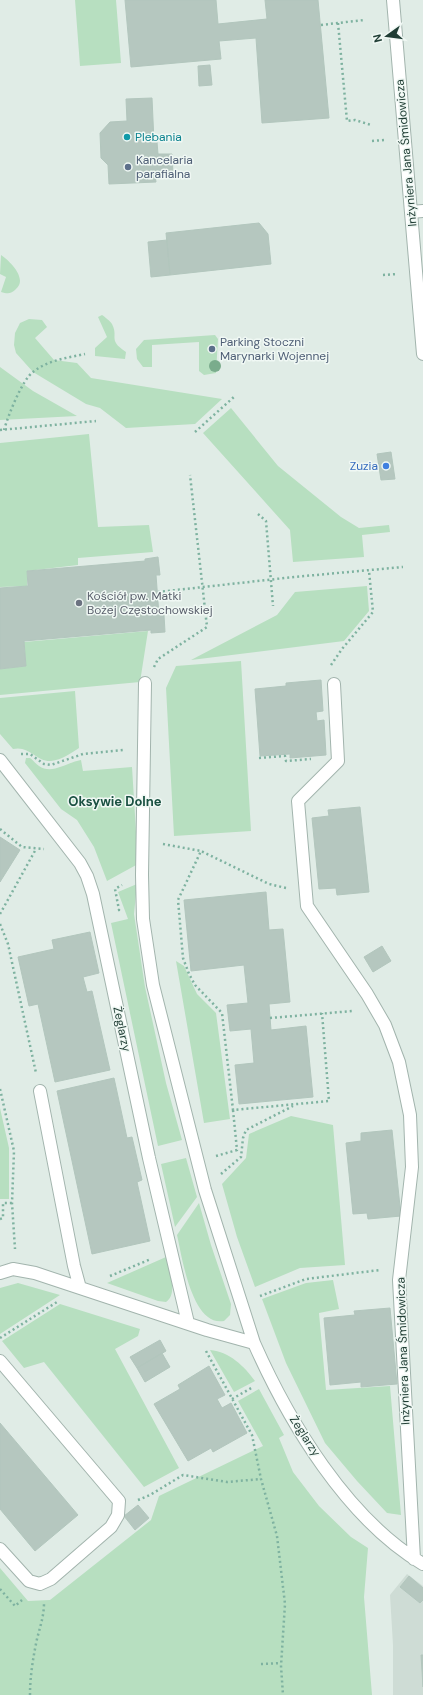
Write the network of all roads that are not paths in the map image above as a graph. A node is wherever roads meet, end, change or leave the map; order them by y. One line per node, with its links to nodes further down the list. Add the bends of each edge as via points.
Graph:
1 (393, 0): 2 (street, Inżyniera Jana Śmidowicza)
2 (417, 211): 3 (street, Inżyniera Jana Śmidowicza)
3 (423, 354)
4 (145, 683): 11 (street, Żeglarzy, via 143,919 153,985 203,1183)
5 (334, 684): 14 (street, Inżyniera Jana Śmidowicza, via 338,761 298,801 307,906 385,1025 400,1062 410,1115 412,1167 399,1280)
6 (0, 760): 10 (street, Żeglarzy, via 80,863 93,894)
7 (40, 1091): 9 (street)
8 (0, 1273): 9 (street, via 12,1269 24,1270)
9 (80, 1288): 10 (street)
10 (188, 1324): 11 (street)
11 (254, 1343): 14 (street, Żeglarzy, via 286,1407 336,1484 375,1527)
12 (0, 1361): 13 (street, via 119,1501 118,1515 111,1527 56,1575 40,1584 34,1584 25,1578)
13 (0, 1549)
14 (418, 1561)

